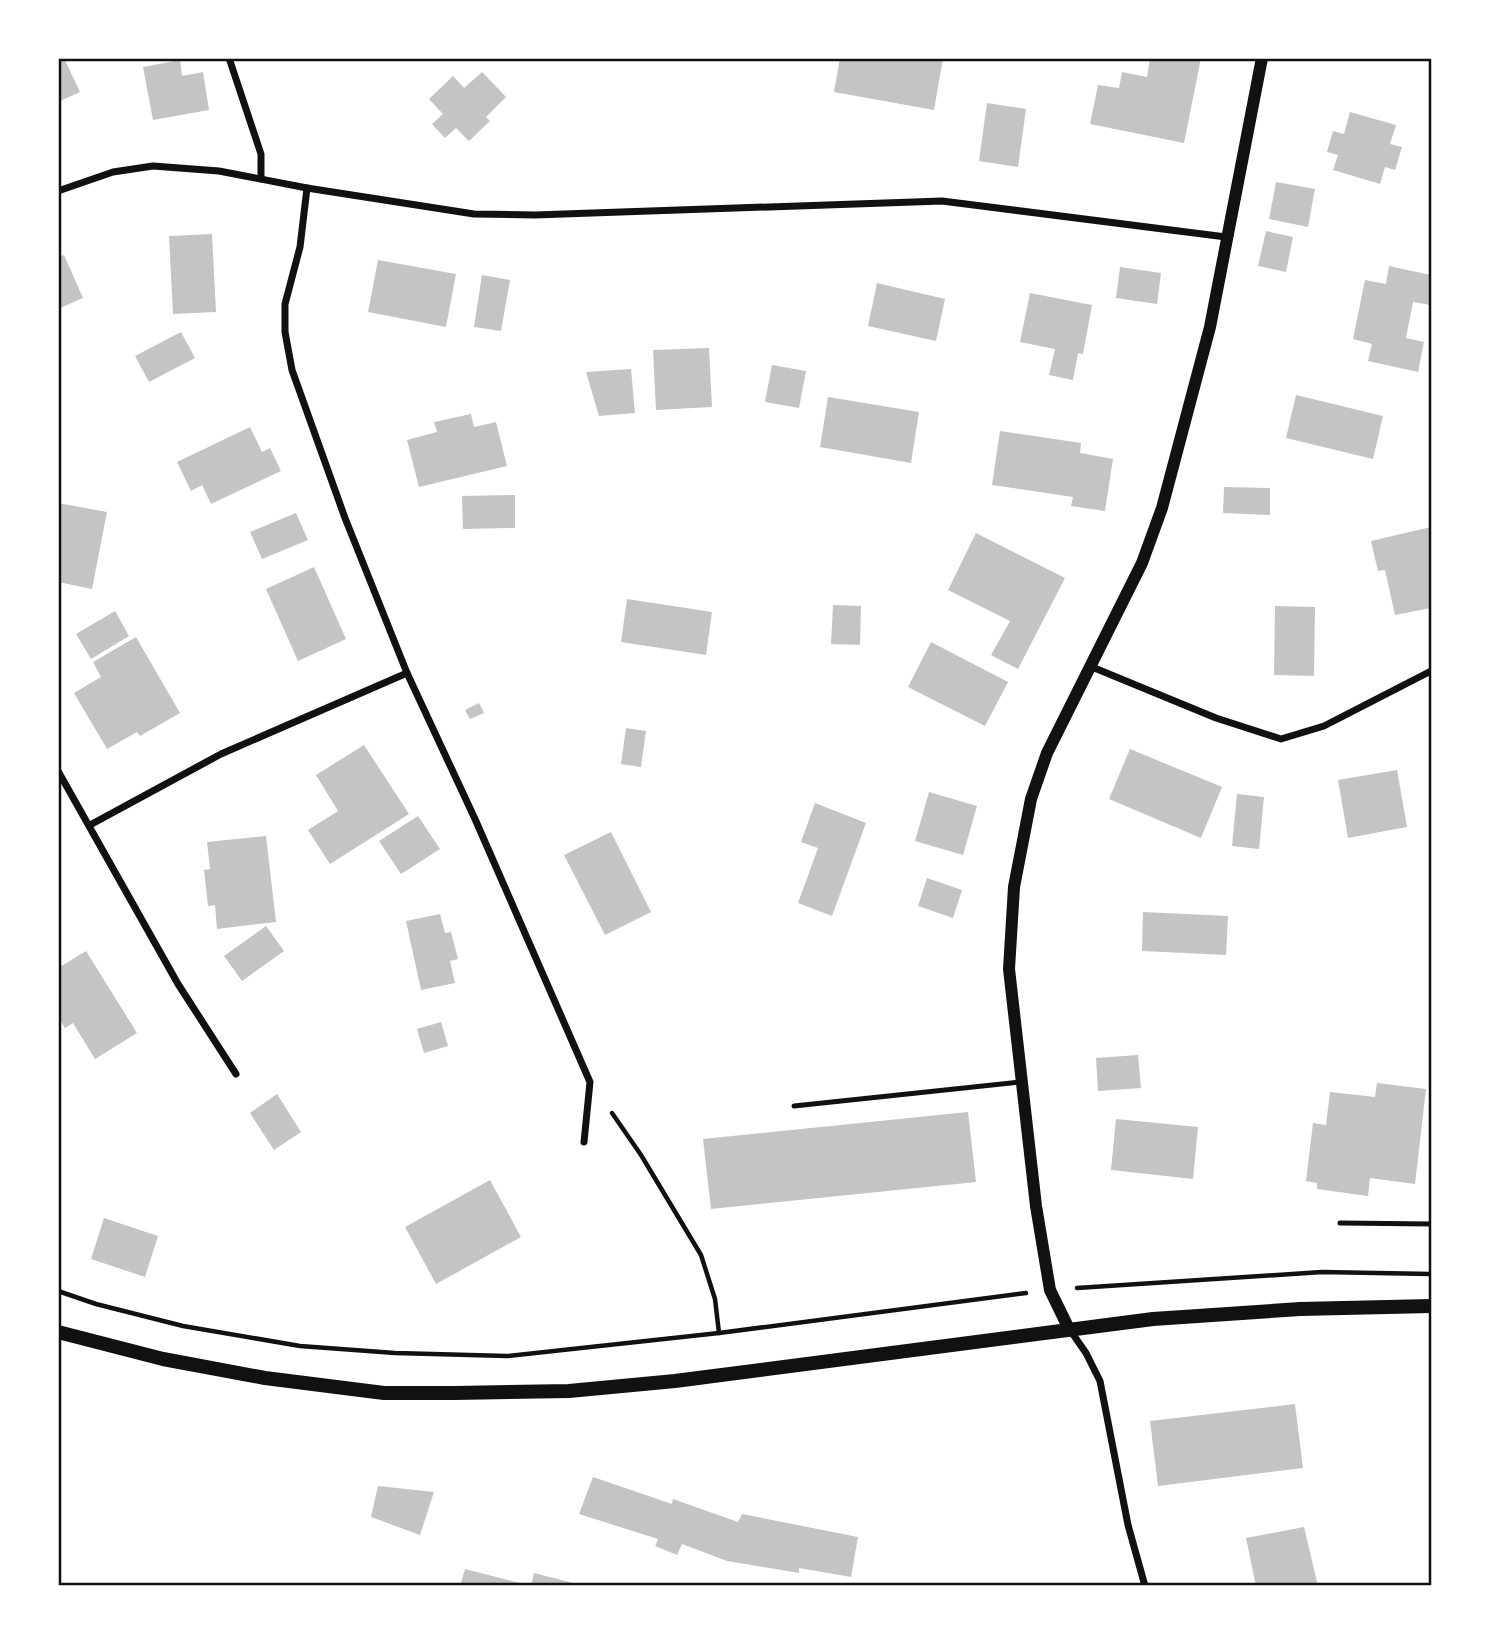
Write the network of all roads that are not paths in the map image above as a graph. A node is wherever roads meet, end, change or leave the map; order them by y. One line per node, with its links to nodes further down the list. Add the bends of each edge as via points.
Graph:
1 (229, 58): 3 (street, via 261,154)
2 (1262, 58): 6 (street)
3 (261, 179): 4 (street); 5 (street, via 153,166 113,172)
4 (307, 188): 6 (street, via 486,214 942,201); 9 (street, via 285,304 292,370)
5 (58, 191)
6 (1226, 237): 7 (street, via 1210,327 1161,508 1142,563)
7 (1092, 667): 8 (street, via 1216,718 1281,739 1324,726); 13 (street, via 1047,753 1031,799 1014,887 1009,969)
8 (1431, 671)
9 (407, 673): 11 (street, via 221,754); 15 (street, via 590,1082)
10 (58, 771): 11 (street)
11 (90, 825): 12 (street, via 178,984)
12 (236, 1074)
13 (1021, 1082): 14 (lane); 19 (street, via 1050,1290)
14 (793, 1106)
15 (584, 1142)
16 (1340, 1223): 17 (lane)
17 (1431, 1224)
18 (1431, 1306): 19 (main road, via 1300,1309)
19 (1069, 1329): 20 (main road, via 675,1381 569,1391 455,1394 384,1393 265,1378 163,1359); 21 (street, via 1100,1381 1128,1525)
20 (58, 1332)
21 (1145, 1586)

